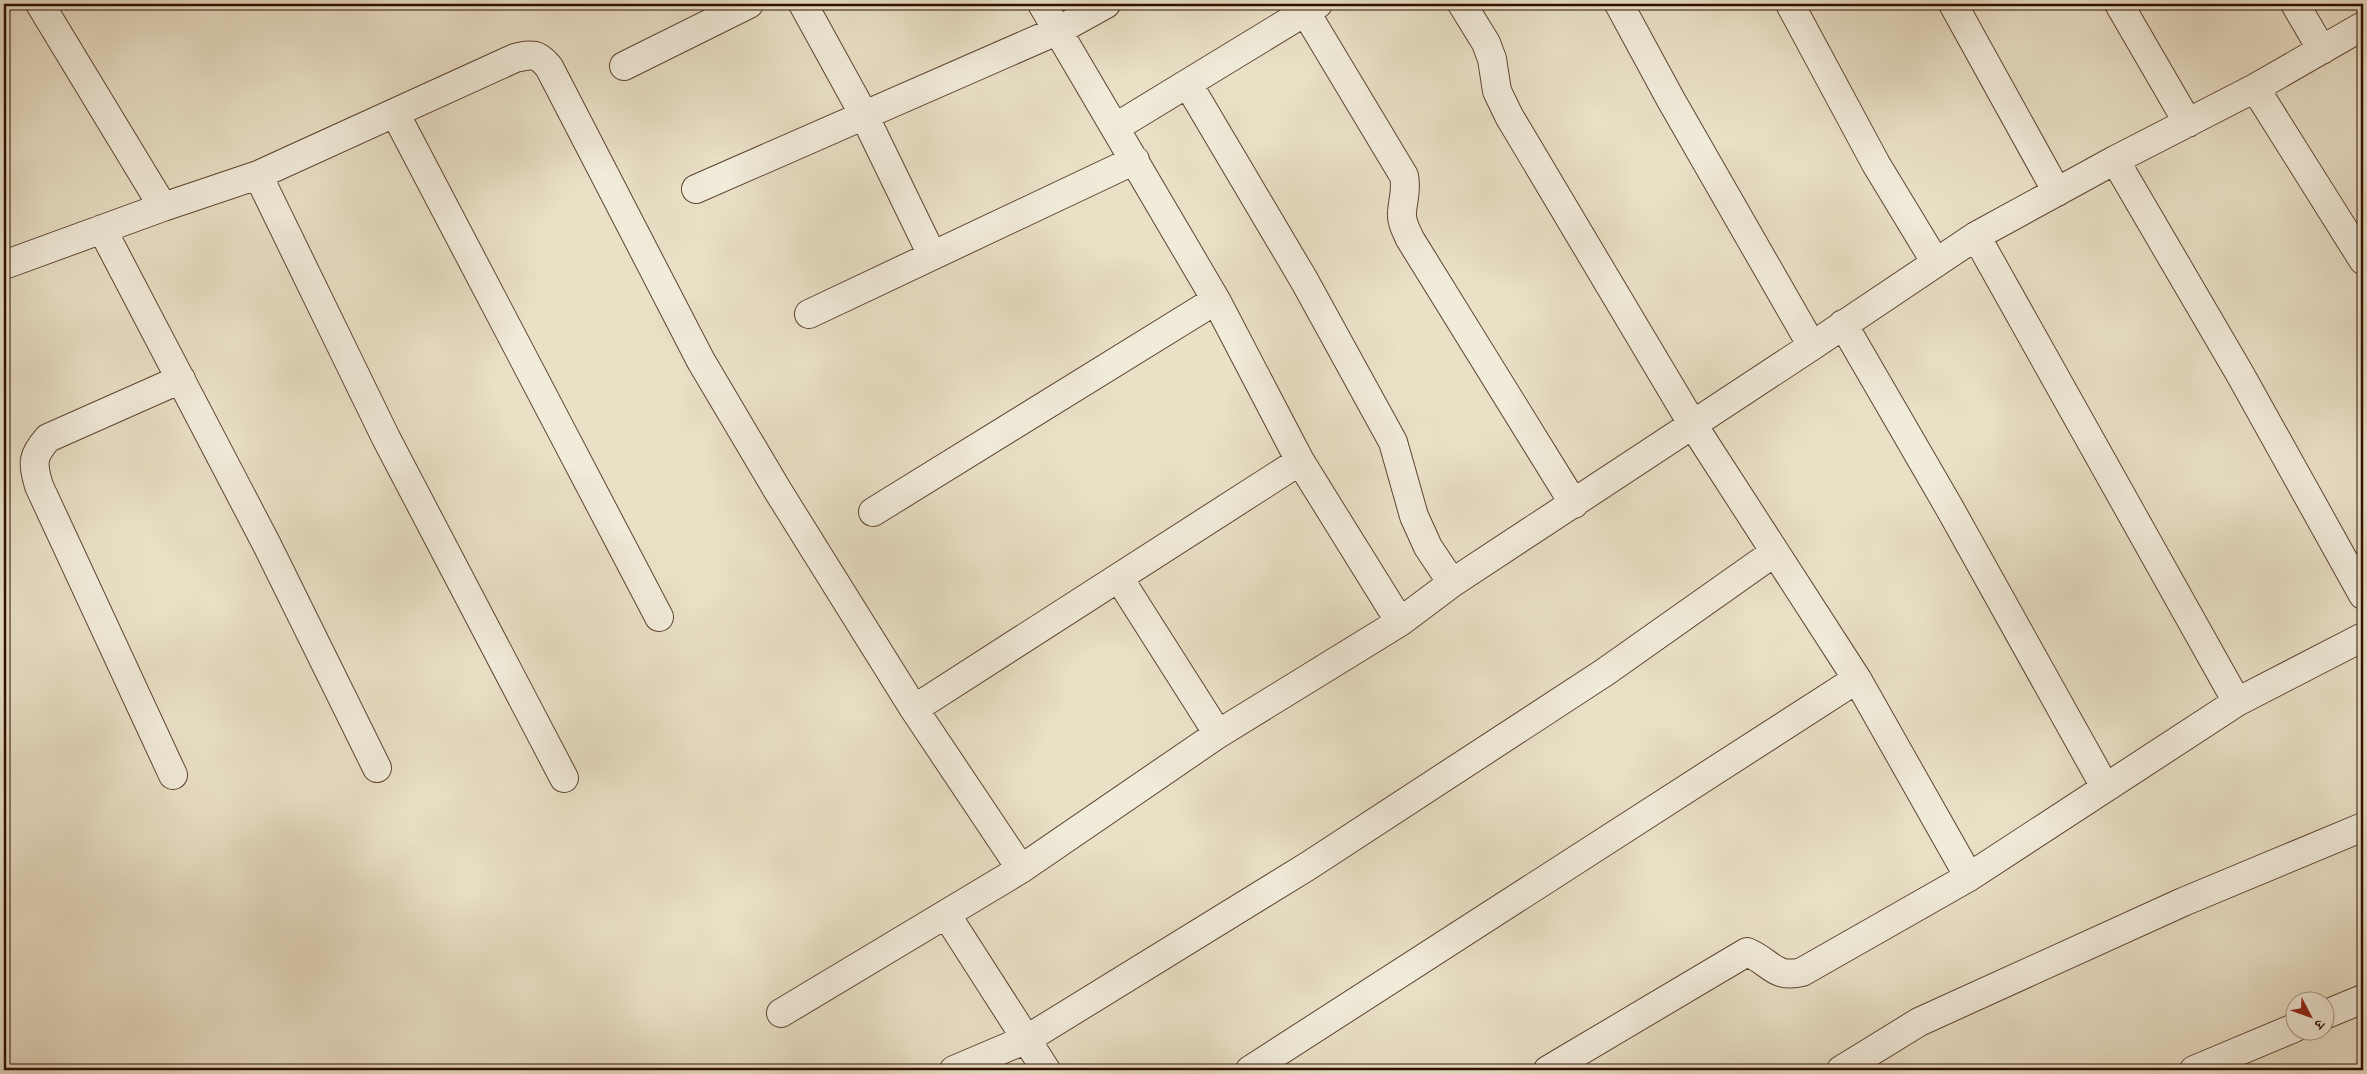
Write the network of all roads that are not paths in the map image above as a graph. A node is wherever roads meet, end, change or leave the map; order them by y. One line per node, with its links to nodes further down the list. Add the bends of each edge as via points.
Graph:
1 (40, 4): 28 (street)
2 (749, 4): 16 (street)
3 (803, 4): 20 (street)
4 (1042, 4): 14 (street)
5 (1106, 4): 14 (street)
6 (1462, 4): 40 (street, via 1486,43 1497,91 1509,116)
7 (1619, 4): 38 (street)
8 (1790, 4): 33 (street, via 1876,164)
9 (1953, 4): 27 (street)
10 (2119, 4): 21 (street)
11 (2295, 4): 15 (street)
12 (1311, 8): 17 (street); 42 (street, via 1404,176 1407,187 1403,224 1410,238)
13 (2363, 26): 15 (street)
14 (1059, 30): 20 (street); 22 (street)
15 (2322, 50): 18 (street)
16 (624, 66)
17 (1188, 84): 22 (street); 46 (street, via 1304,280 1393,442 1414,516 1428,547)
18 (2255, 88): 21 (street); 32 (street)
19 (395, 112): 25 (street); 48 (street); 53 (street, via 515,58 540,57 549,67 702,361 778,491)
20 (864, 115): 26 (street); 31 (street)
21 (2188, 123): 24 (street)
22 (1116, 127): 23 (street)
23 (1135, 160): 31 (street); 35 (street)
24 (2115, 160): 27 (street); 47 (street)
25 (258, 175): 28 (street); 57 (street, via 386,438)
26 (696, 189)
27 (2057, 192): 30 (street)
28 (163, 207): 29 (street)
29 (102, 229): 34 (street); 39 (street)
30 (1976, 236): 33 (street); 52 (street)
31 (932, 255): 36 (street)
32 (2363, 260)
33 (1936, 263): 37 (street)
34 (4, 265)
35 (1216, 300): 41 (street); 43 (street)
36 (808, 314)
37 (1843, 324): 38 (street); 58 (street)
38 (1812, 346): 40 (street)
39 (181, 379): 55 (street); 56 (street, via 48,438 37,450 33,466 39,486)
40 (1694, 425): 42 (street); 44 (street)
41 (1300, 461): 45 (street); 49 (street)
42 (1574, 504): 46 (street)
43 (873, 512)
44 (1775, 552): 51 (street); 67 (street, via 1466,765)
45 (1119, 578): 53 (street); 54 (street)
46 (1452, 583): 49 (street)
47 (2361, 586)
48 (659, 616)
49 (1400, 622): 54 (street)
50 (2363, 637): 52 (street)
51 (1857, 679): 61 (street); 70 (street)
52 (2237, 702): 58 (street)
53 (914, 709): 60 (street)
54 (1218, 734): 60 (street)
55 (377, 768)
56 (173, 775)
57 (564, 778)
58 (2105, 787): 61 (street)
59 (2363, 827): 72 (street, via 2183,902 1920,1022)
60 (1021, 869): 62 (street)
61 (1969, 877): 71 (street, via 1802,972 1788,976 1747,952)
62 (946, 914): 65 (street); 67 (street)
63 (2363, 999): 64 (street)
64 (2334, 1011)
65 (781, 1013)
66 (2284, 1032): 73 (street)
67 (1027, 1039): 68 (street); 69 (street)
68 (954, 1070)
69 (1046, 1070)
70 (1250, 1070)
71 (1548, 1070)
72 (1841, 1070)
73 (2194, 1070)

